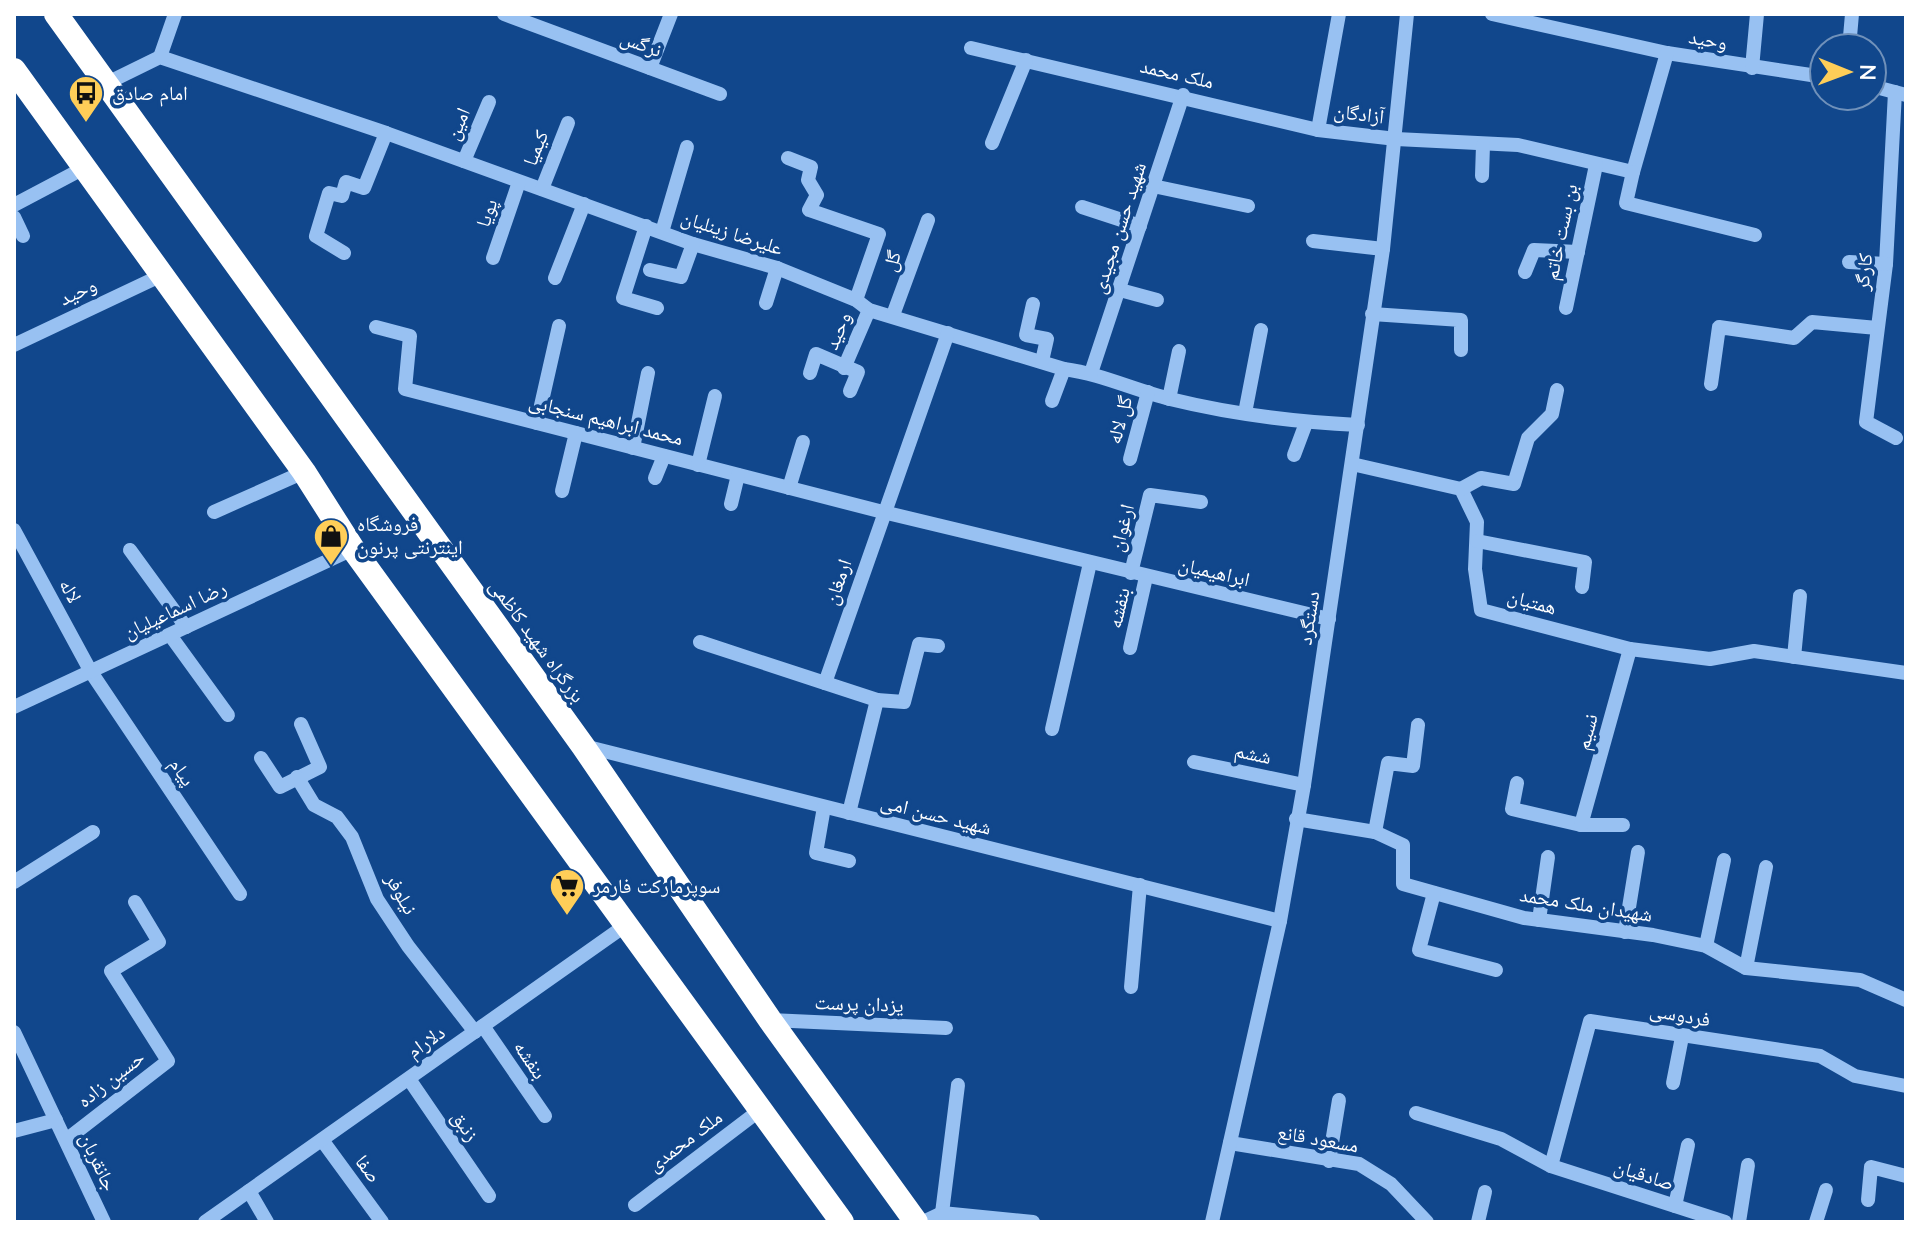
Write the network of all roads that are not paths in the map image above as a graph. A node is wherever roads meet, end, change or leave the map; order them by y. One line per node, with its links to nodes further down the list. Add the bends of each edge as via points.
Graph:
1 (56, 14): 18 (highway, بزرگراه شهید کاظمی)
2 (175, 14): 12 (street)
3 (504, 14): 9 (street, نرگس)
4 (671, 14): 14 (street)
5 (1339, 14): 24 (street)
6 (1407, 14): 26 (street, دستگرد)
7 (1492, 14): 11 (street, وحید)
8 (1757, 14): 15 (street)
9 (529, 18): 14 (street, نرگس)
10 (971, 48): 13 (street, ملک محمد)
11 (1667, 53): 15 (street, وحید); 34 (street)
12 (160, 57): 18 (street); 25 (street, علیرضا زینلیان)
13 (1026, 60): 21 (street, ملک محمد); 27 (street)
14 (650, 68): 19 (street, نرگس)
15 (1752, 68): 17 (street, وحید)
16 (15, 74): 33 (highway)
17 (1808, 75)
18 (105, 84): 142 (highway, بزرگراه شهید کاظمی)
19 (720, 94)
20 (1900, 94): 57 (street, کارگر)
21 (1183, 95): 24 (street, ملک محمد); 37 (street, شهید حسن مجیدی)
22 (489, 102): 31 (street, امین)
23 (568, 123): 38 (street, کیمیا)
24 (1318, 130): 26 (street, آزادگان)
25 (386, 133): 31 (street, علیرضا زینلیان); 54 (street, via 364,188 346,182 342,196 329,193 316,236)
26 (1396, 139): 28 (street, آزادگان); 52 (street, دستگرد)
27 (992, 143)
28 (1483, 145): 32 (street, آزادگان, via 1518,145); 35 (street)
29 (687, 147): 47 (street)
30 (788, 158): 67 (street, وحید, via 811,167 808,180 817,195 809,210 879,234)
31 (464, 161): 36 (street, علیرضا زینلیان)
32 (1596, 165): 34 (street, آزادگان); 53 (street, بن بست خاتم)
33 (84, 168): 40 (street); 61 (highway)
34 (1633, 172): 48 (street, via 1626,203)
35 (1482, 176)
36 (519, 182): 38 (street, علیرضا زینلیان); 55 (street, پویا)
37 (1153, 186): 41 (street); 46 (street, شهید حسن مجیدی)
38 (542, 189): 39 (street, علیرضا زینلیان)
39 (584, 204): 45 (street, علیرضا زینلیان); 62 (street)
40 (14, 205)
41 (1248, 206)
42 (1082, 207): 46 (street)
43 (14, 217): 49 (street)
44 (928, 220): 71 (street, گل)
45 (646, 226): 47 (street, علیرضا زینلیان); 68 (street, via 623,298)
46 (1140, 226): 63 (street, شهید حسن مجیدی)
47 (662, 232): 51 (street, علیرضا زینلیان)
48 (1755, 235)
49 (23, 236)
50 (1313, 241): 52 (street)
51 (693, 244): 58 (street, علیرضا زینلیان); 59 (street, via 681,277)
52 (1383, 249): 70 (street, دستگرد)
53 (1578, 252): 60 (street, via 1534,250); 69 (street, بن بست خاتم)
54 (344, 253)
55 (493, 258)
56 (1849, 262): 57 (street)
57 (1886, 264): 74 (street, کارگر)
58 (777, 268): 65 (street); 67 (street, علیرضا زینلیان)
59 (650, 270)
60 (1525, 272)
61 (160, 276): 77 (street, وحید); 106 (highway)
62 (555, 278)
63 (1120, 290): 64 (street); 85 (street, شهید حسن مجیدی)
64 (1157, 300)
65 (766, 303)
66 (1033, 304): 80 (street, via 1026,335 1047,339)
67 (863, 305): 71 (street, علیرضا زینلیان); 81 (street, وحید)
68 (657, 308)
69 (1566, 308)
70 (1372, 314): 78 (street, via 1461,320); 96 (street, دستگرد)
71 (893, 315): 76 (street, علیرضا زینلیان)
72 (559, 326): 94 (street)
73 (376, 327): 94 (street, محمد ابراهیم سنجابی, via 410,336 405,389)
74 (1877, 328): 86 (street, via 1812,322 1794,338 1719,327); 98 (street, کارگر, via 1866,422)
75 (1261, 330): 93 (street)
76 (948, 333): 80 (street, علیرضا زینلیان); 115 (street, ارمغان)
77 (14, 345)
78 (1461, 350)
79 (1179, 351): 91 (street)
80 (1042, 361): 82 (street, علیرضا زینلیان)
81 (844, 368): 84 (street, وحید, via 816,354); 88 (street, وحید, via 858,372)
82 (1064, 369): 85 (street, علیرضا زینلیان); 92 (street)
83 (648, 373): 100 (street)
84 (810, 373)
85 (1091, 373): 89 (street, علیرضا زینلیان)
86 (1711, 384)
87 (1557, 390): 110 (street, via 1552,414 1528,438 1514,484 1481,478)
88 (850, 391)
89 (1148, 392): 91 (street, علیرضا زینلیان); 103 (street, گل لاله)
90 (715, 396): 105 (street)
91 (1169, 399): 93 (street, علیرضا زینلیان)
92 (1052, 401)
93 (1245, 413): 95 (street, علیرضا زینلیان)
94 (537, 423): 97 (street, محمد ابراهیم سنجابی)
95 (1306, 423): 96 (street, علیرضا زینلیان); 101 (street)
96 (1358, 425): 104 (street, دستگرد)
97 (576, 433): 100 (street, محمد ابراهیم سنجابی); 111 (street)
98 (1896, 438)
99 (803, 442): 109 (street)
100 (633, 448): 102 (street, محمد ابراهیم سنجابی)
101 (1294, 455)
102 (664, 456): 105 (street, محمد ابراهیم سنجابی); 108 (street)
103 (1130, 459)
104 (1352, 464): 110 (street); 125 (street, دستگرد)
105 (698, 465): 107 (street, محمد ابراهیم سنجابی)
106 (304, 472): 114 (street); 118 (highway)
107 (738, 475): 109 (street, محمد ابراهیم سنجابی); 113 (street)
108 (655, 478)
109 (789, 488): 115 (street, محمد ابراهیم سنجابی)
110 (1461, 489): 117 (street, همتیان, via 1477,522)
111 (562, 491)
112 (1201, 502): 121 (street, ارغوان, via 1150,495)
113 (731, 504)
114 (214, 512)
115 (883, 512): 120 (street, ابراهیمیان); 135 (street, ارمغان)
116 (14, 530): 133 (street, لاله)
117 (1477, 541): 123 (street, via 1585,562); 131 (street, همتیان, via 1481,610)
118 (353, 549): 126 (street, رضا اسماعیلیان); 167 (highway)
119 (130, 550): 126 (street)
120 (1090, 563): 121 (street, ابراهیمیان); 141 (street)
121 (1131, 573): 122 (street, ابراهیمیان)
122 (1146, 577): 125 (street, ابراهیمیان); 130 (street, بنفشه)
123 (1582, 587)
124 (1800, 596): 132 (street)
125 (1329, 619): 147 (street, دستگرد)
126 (186, 627): 127 (street, رضا اسماعیلیان)
127 (170, 635): 133 (street, رضا اسماعیلیان); 138 (street)
128 (700, 642): 135 (street)
129 (938, 646): 136 (street, via 919,644 904,702)
130 (1130, 648)
131 (1630, 649): 132 (street, همتیان, via 1710,659 1754,651); 151 (street, نسیم)
132 (1794, 657): 134 (street, همتیان)
133 (91, 672): 137 (street, رضا اسماعیلیان); 163 (street, پیام)
134 (1906, 673)
135 (825, 683): 136 (street)
136 (877, 700): 149 (street)
137 (14, 707)
138 (228, 715)
139 (301, 724): 145 (street, via 320,767)
140 (1418, 725): 154 (street, via 1413,766 1388,763)
141 (1052, 729)
142 (583, 746): 148 (street, شهید حسن امی); 174 (highway, بزرگراه شهید کاظمی)
143 (261, 758): 145 (street, via 280,787)
144 (1194, 762): 147 (street, ششم)
145 (297, 777): 176 (street, نیلوفر, via 314,805 337,817 352,837 377,899)
146 (1517, 783): 151 (street, via 1512,809)
147 (1304, 785): 150 (street, دستگرد)
148 (824, 807): 149 (street, شهید حسن امی); 158 (street, via 816,853)
149 (849, 813): 161 (street, شهید حسن امی)
150 (1296, 819): 154 (street, شهیدان ملک محمد); 166 (street, دستگرد)
151 (1581, 825): 152 (street)
152 (1623, 825)
153 (93, 832): 160 (street)
154 (1375, 832): 162 (street, شهیدان ملک محمد, via 1403,845 1403,884)
155 (1638, 852): 168 (street)
156 (1548, 857): 165 (street)
157 (1724, 860): 169 (street)
158 (849, 861)
159 (1766, 867): 170 (street)
160 (14, 882)
161 (1140, 885): 166 (street, شهید حسن امی); 172 (street)
162 (1434, 893): 165 (street, شهیدان ملک محمد); 171 (street, via 1419,950)
163 (240, 894)
164 (135, 902): 189 (street, حسین زاده, via 159,942 111,971 168,1061)
165 (1539, 920): 168 (street, شهیدان ملک محمد)
166 (1280, 921): 191 (street, دستگرد)
167 (626, 925): 176 (street, دلارام); 184 (highway)
168 (1625, 932): 169 (street, شهیدان ملک محمد)
169 (1706, 946): 170 (street, شهیدان ملک محمد)
170 (1746, 968): 173 (street, شهیدان ملک محمد, via 1860,980)
171 (1496, 970)
172 (1131, 987)
173 (1906, 1000)
174 (770, 1020): 175 (street, یزدان پرست); 210 (highway, بزرگراه شهید کاظمی)
175 (946, 1028)
176 (479, 1029): 179 (street, دلارام); 186 (street, بنفشه)
177 (14, 1032): 187 (street, جانقربان)
178 (1682, 1037): 180 (street); 182 (street, فردوسی, via 1820,1056 1855,1076); 195 (street, فردوسی, via 1590,1021)
179 (409, 1079): 190 (street, دلارام); 200 (street, زنبق)
180 (1673, 1083)
181 (958, 1085): 204 (street)
182 (1906, 1086)
183 (1339, 1100): 193 (street)
184 (760, 1110): 202 (street, ملک محمدی); 209 (highway)
185 (1416, 1113): 195 (street, صادقیان, via 1501,1139)
186 (545, 1116)
187 (56, 1120): 188 (street); 189 (street, جانقربان)
188 (14, 1131)
189 (66, 1140): 205 (street, جانقربان)
190 (322, 1140): 198 (street, دلارام); 208 (street, صفا)
191 (1230, 1143): 193 (street, مسعود قانع); 213 (street, دستگرد)
192 (1688, 1145): 203 (street)
193 (1329, 1161): 214 (street, مسعود قانع, via 1359,1164 1391,1184)
194 (1748, 1165): 217 (street)
195 (1551, 1166): 203 (street, صادقیان)
196 (1906, 1176): 201 (street, via 1871,1167)
197 (1826, 1190): 218 (street)
198 (249, 1191): 206 (street, دلارام); 207 (street)
199 (1485, 1192): 215 (street)
200 (489, 1196)
201 (1868, 1200)
202 (635, 1205)
203 (1675, 1206): 216 (street, صادقیان)
204 (942, 1213): 211 (street); 212 (street)
205 (104, 1222)
206 (205, 1222)
207 (267, 1222)
208 (382, 1222)
209 (841, 1222)
210 (916, 1222)
211 (923, 1222)
212 (1033, 1222)
213 (1212, 1222)
214 (1427, 1222)
215 (1478, 1222)
216 (1725, 1222)
217 (1739, 1222)
218 (1816, 1222)

